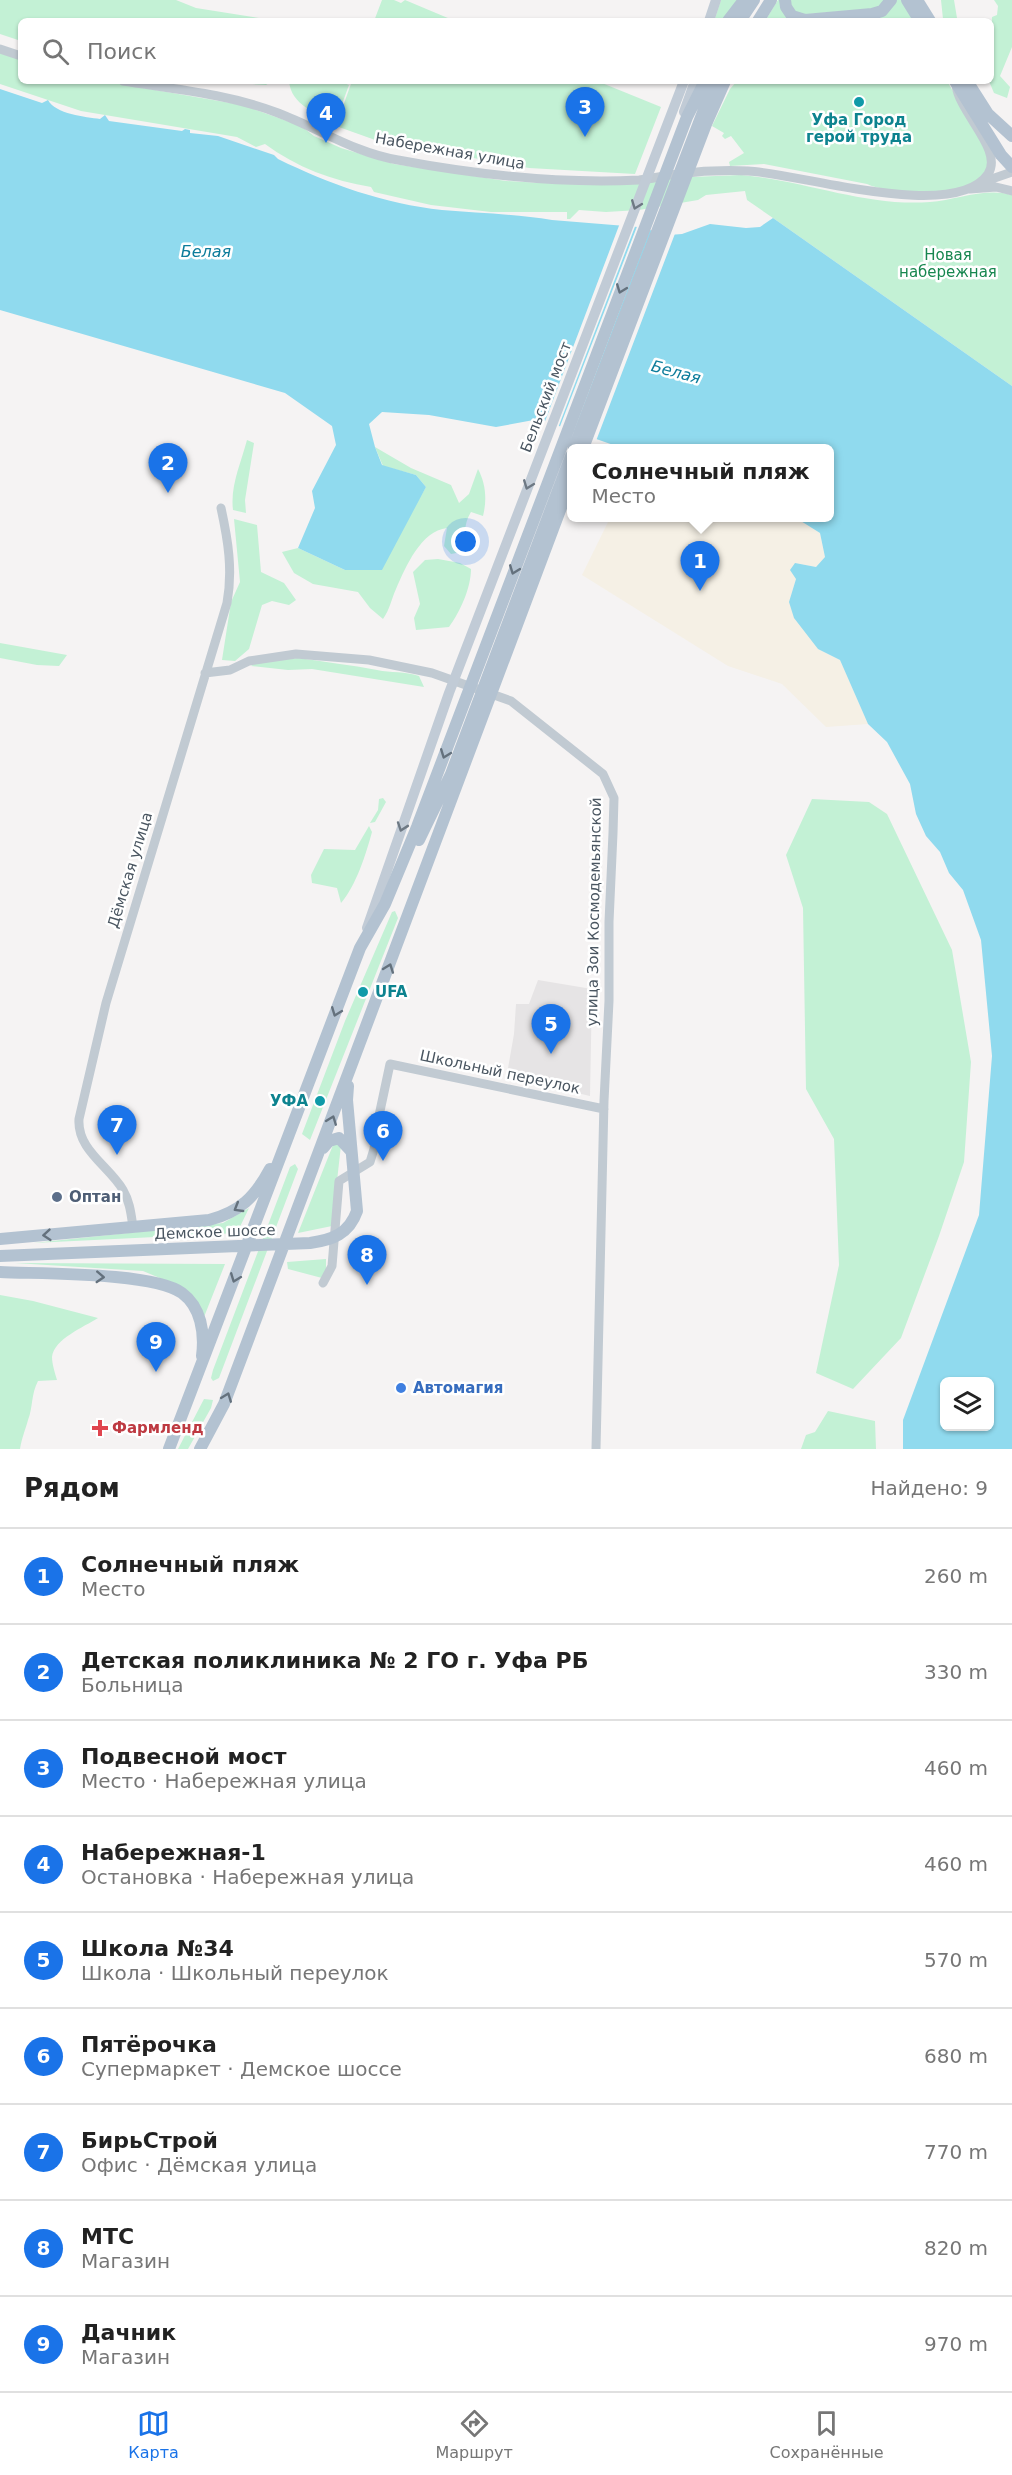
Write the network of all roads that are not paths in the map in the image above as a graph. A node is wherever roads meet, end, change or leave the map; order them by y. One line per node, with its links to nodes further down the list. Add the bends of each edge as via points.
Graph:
1 (716, 0): 9 (main road)
2 (744, 0): 10 (main road)
3 (754, 0): 11 (main road)
4 (771, 0): 12 (main road)
5 (785, 0): 13 (main road, via 792,16)
6 (891, 0): 14 (main road, via 882,11 872,14)
7 (907, 0): 15 (main road)
8 (917, 0): 16 (main road)
9 (710, 18)
10 (730, 18)
11 (744, 18)
12 (760, 18)
13 (798, 18)
14 (827, 18)
15 (918, 18)
16 (928, 18)
17 (0, 43): 19 (street)
18 (0, 49): 20 (street)
19 (18, 49)
20 (18, 56)
21 (141, 84): 39 (street, Набережная улица, via 243,101 352,147 395,160 506,177)
22 (174, 84): 39 (street, Набережная улица, via 256,99 354,141 396,154)
23 (684, 84): 34 (main road)
24 (695, 84): 34 (main road)
25 (704, 84): 34 (main road)
26 (713, 84): 34 (main road)
27 (724, 84): 32 (main road)
28 (731, 84): 32 (main road)
29 (959, 84): 40 (street, via 960,103 992,157 986,177)
30 (960, 84): 37 (main road)
31 (961, 84): 33 (main road)
32 (713, 110): 34 (main road)
33 (988, 114): 35 (street); 36 (main road)
34 (689, 118): 42 (main road, one-way to 42); 43 (main road); 44 (main road); 51 (main road, Бельский мост, one-way to 51, via 449,693)
35 (1012, 128)
36 (1012, 136)
37 (1012, 167)
38 (1012, 172): 40 (street)
39 (569, 180): 40 (street, Набережная улица, via 641,180 679,173 748,171 894,195)
40 (971, 187): 41 (street)
41 (1012, 190)
42 (569, 444)
43 (575, 444)
44 (584, 444)
45 (567, 450): 50 (main road, one-way to 50)
46 (567, 466): 50 (main road)
47 (567, 490): 50 (main road)
48 (222, 508): 49 (street, Дёмская улица, via 231,582)
49 (205, 673): 53 (street, улица Зои Космодемьянской, via 296,654 369,660 432,673 511,701 603,774 614,805); 57 (street, Дёмская улица, via 106,1003 79,1119 82,1141 125,1193)
50 (476, 703): 51 (main road, one-way to 51, via 385,904); 52 (main road, one-way to 50)
51 (360, 948): 54 (main road, one-way to 54)
52 (354, 1062): 55 (main road, Демское шоссе, via 347,1093); 56 (main road, one-way to 52)
53 (604, 1109): 61 (street, Школьный переулок, via 390,1064 370,1162 339,1181 332,1266); 65 (street, улица Зои Космодемьянской)
54 (293, 1125): 57 (main road, Демское шоссе, one-way to 57, via 258,1190 238,1209 203,1221); 62 (main road, one-way to 62)
55 (351, 1151): 56 (main road, via 342,1140 329,1141); 59 (main road, Демское шоссе, via 357,1212 350,1226 337,1236 310,1243)
56 (311, 1174): 64 (main road, one-way to 56, via 224,1404)
57 (133, 1227): 58 (main road, Демское шоссе, one-way to 58)
58 (0, 1239)
59 (0, 1256)
60 (0, 1272): 62 (main road, one-way to 62, via 123,1278 173,1287 193,1304 200,1320 203,1338)
61 (323, 1283)
62 (199, 1372): 63 (main road)
63 (169, 1449)
64 (200, 1449)
65 (596, 1449)

